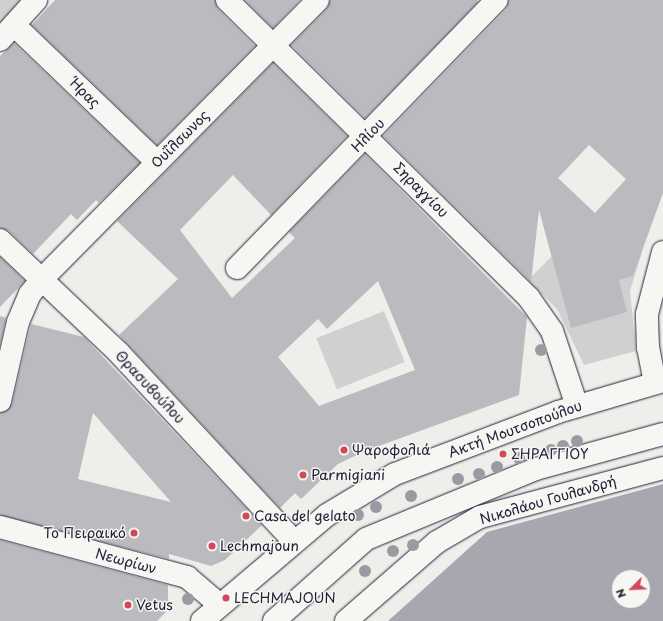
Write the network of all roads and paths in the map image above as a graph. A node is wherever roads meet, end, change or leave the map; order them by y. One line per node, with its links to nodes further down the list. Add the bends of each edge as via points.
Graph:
1 (36, 0): 5 (street)
2 (226, 0): 6 (street, Σηραγγίου)
3 (318, 0): 6 (street, Ουΐλσωνος)
4 (497, 0): 7 (street, Ηλίου)
5 (7, 32): 8 (street, Ήρας)
6 (274, 46): 7 (street, Σηραγγίου); 8 (street, Ουΐλσωνος)
7 (367, 136): 11 (street, Ηλίου); 16 (street, Σηραγγίου, via 544,317 558,346)
8 (157, 162): 12 (street, Ουΐλσωνος)
9 (0, 240): 12 (street, Θρασυβούλου)
10 (663, 252): 14 (street, via 647,314 648,348)
11 (237, 268)
12 (42, 279): 13 (street, Ουΐλσωνος); 20 (street, Θρασυβούλου, via 119,354)
13 (9, 319): 15 (street, Ουΐλσωνος)
14 (659, 382): 16 (street, Ακτή Μουτσοπούλου)
15 (0, 400)
16 (577, 406): 20 (street, Ακτή Μουτσοπούλου, via 395,474 345,503)
17 (663, 434): 23 (street, via 536,469 366,539)
18 (663, 468): 24 (street, Νικολάου Γουλανδρή, via 480,518 437,542)
19 (0, 527): 21 (street, Νεωρίων, via 187,577)
20 (294, 541): 21 (street, Ακτή Μουτσοπούλου)
21 (220, 605): 22 (street, Ακτή Μουτσοπούλου)
22 (202, 621)
23 (274, 621)
24 (346, 621)

